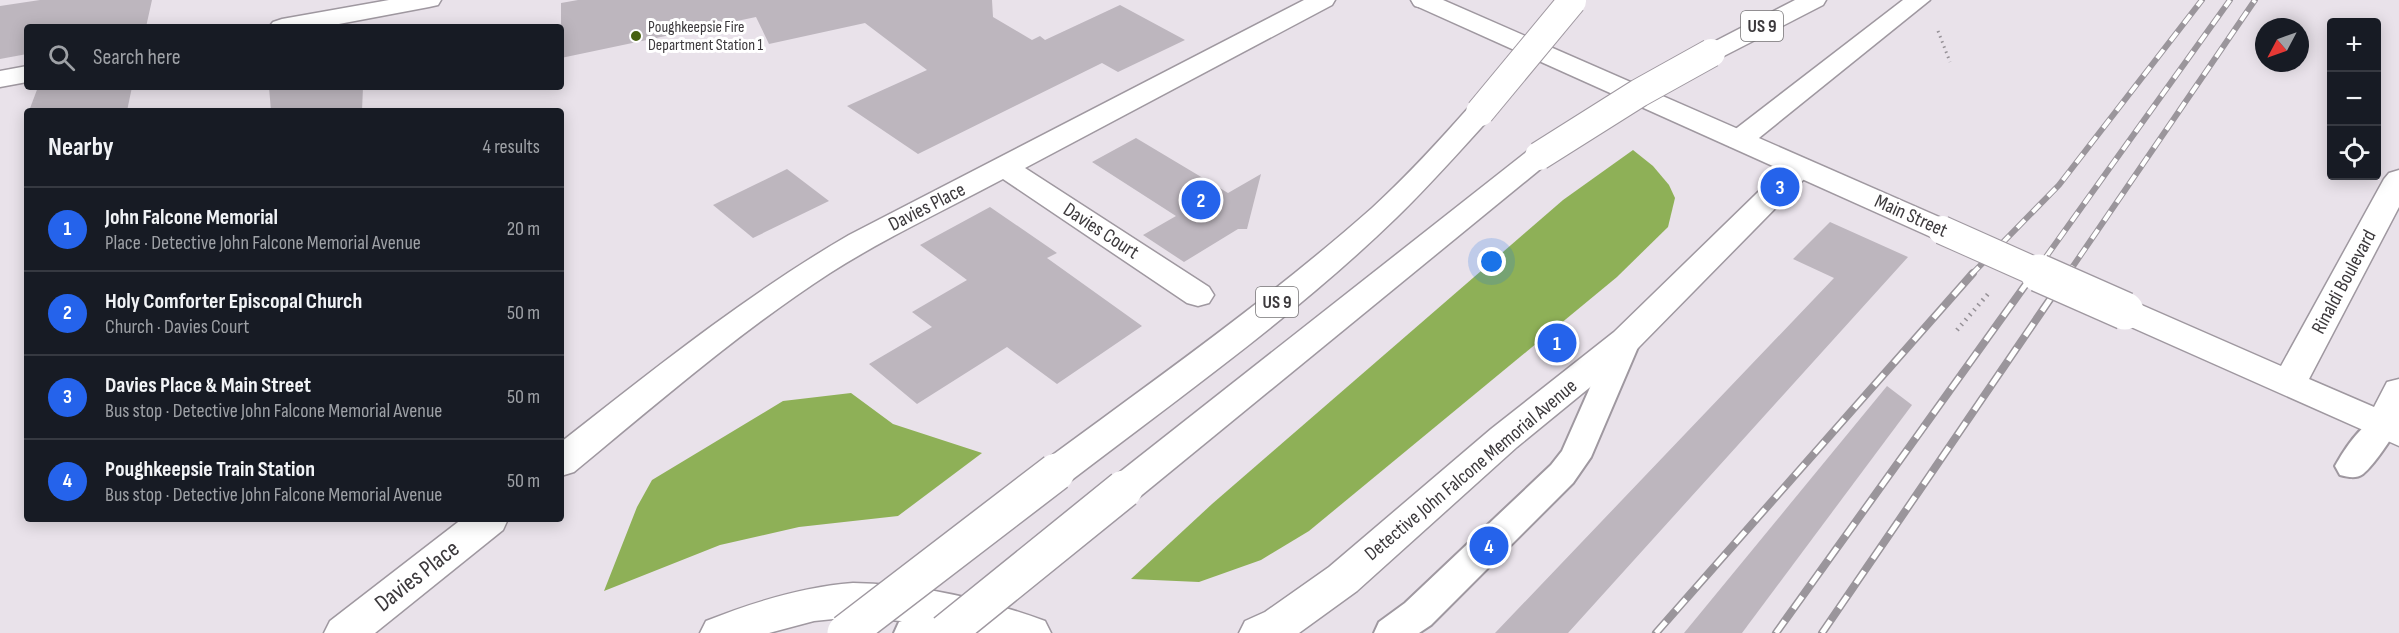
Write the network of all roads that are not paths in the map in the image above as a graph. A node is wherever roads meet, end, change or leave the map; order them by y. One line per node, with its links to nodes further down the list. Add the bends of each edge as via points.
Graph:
1 (429, 0): 7 (main road)
2 (1323, 0): 11 (main road, Davies Place)
3 (1424, 0): 10 (main road, Main Street)
4 (1814, 0): 22 (main road, US 9, bridge, via 1711,52 1539,156 1124,489)
5 (1918, 0): 10 (main road)
6 (1572, 1): 25 (main road, US 9, bridge, via 1425,175 1345,248)
7 (298, 24)
8 (24, 75): 9 (main road)
9 (0, 80)
10 (1739, 140): 12 (main road, Main Street)
11 (1004, 167): 14 (main road, Davies Court); 19 (main road, Davies Place, via 795,280)
12 (1800, 167): 15 (main road, Detective John Falcone Memorial Avenue); 16 (main road, Main Street, bridge)
13 (2399, 179): 16 (main road, Rinaldi Boulevard)
14 (1198, 295)
15 (1626, 340): 28 (main road, Detective John Falcone Memorial Avenue, via 1504,438 1343,579 1280,624); 29 (lane, via 1585,439 1562,474 1434,599)
16 (2289, 384): 18 (main road, Main Street)
17 (2399, 391): 18 (main road)
18 (2391, 430): 20 (lane)
19 (564, 460)
20 (2350, 466)
21 (485, 522): 23 (main road, Davies Place)
22 (965, 625): 24 (main road, via 906,603 837,601 770,615); 26 (lane); 27 (main road)
23 (345, 633)
24 (721, 633)
25 (846, 633)
26 (912, 633)
27 (1030, 633)
28 (1260, 633)
29 (1392, 633)

